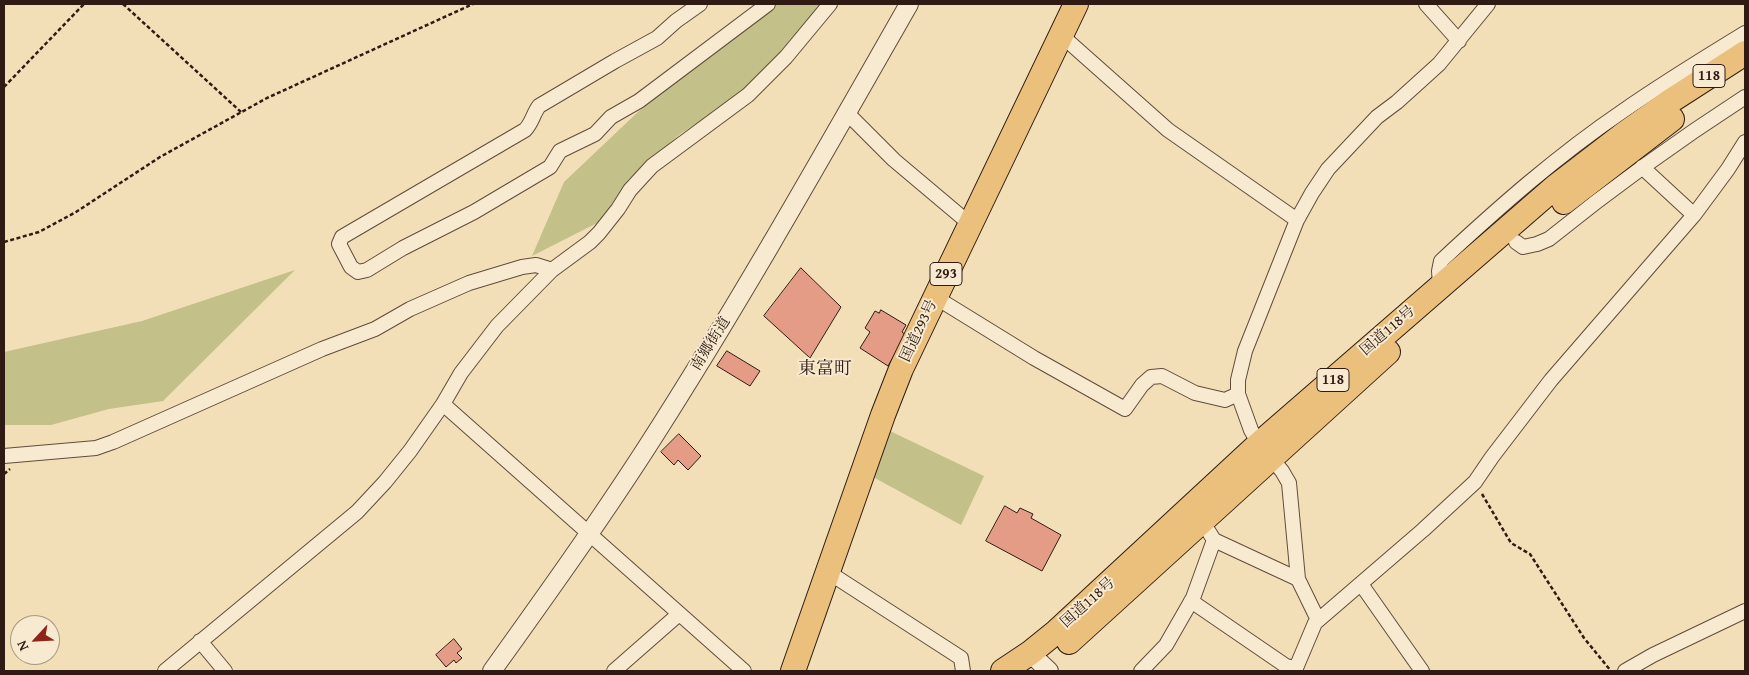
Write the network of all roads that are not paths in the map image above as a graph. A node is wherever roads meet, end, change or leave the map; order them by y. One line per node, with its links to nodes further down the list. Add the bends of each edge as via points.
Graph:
1 (700, 4): 2 (street, via 657,38 539,106 525,130 342,237 339,244 351,267 358,272 367,270 550,166 560,151 595,134 611,117 639,101)
2 (768, 4)
3 (830, 4): 22 (street, via 786,57 748,95 652,166 599,233)
4 (909, 4): 15 (street, 南郷街道)
5 (1076, 4): 9 (highway, 国道293号 / 293)
6 (1426, 4): 10 (street)
7 (1488, 4): 10 (street)
8 (1745, 33): 23 (street, via 1622,111 1542,172 1441,261)
9 (1061, 35): 19 (street, via 1168,130); 20 (highway, 国道293号 / 293)
10 (1459, 41): 19 (street, via 1425,78 1377,117 1328,169)
11 (1745, 53): 14 (highway, 国道118号 / 118)
12 (1745, 72): 14 (highway, 国道118号 / 118)
13 (1745, 98): 17 (street)
14 (1677, 106): 21 (highway, 国道118号 / 118); 23 (highway, 国道118号 / 118, via 1624,134 1555,187)
15 (847, 114): 20 (street, via 894,160); 30 (street, 南郷街道, via 715,338)
16 (1745, 142): 18 (street)
17 (1642, 167): 18 (street); 21 (street, via 1549,239 1523,247)
18 (1694, 215): 33 (street, via 1552,380 1475,482)
19 (1298, 220): 25 (street, via 1245,351)
20 (970, 224): 24 (highway, 国道293号 / 293)
21 (1516, 242): 27 (highway, 国道118号 / 118)
22 (552, 270): 26 (street, via 497,326 461,373); 28 (street, via 536,265 522,266 469,283 410,309 375,329 322,349 113,442 88,448)
23 (1440, 285): 27 (highway, 国道118号 / 118)
24 (935, 297): 25 (street, via 1125,409 1142,385 1151,378 1162,376 1196,393 1225,400); 31 (highway, 国道293号 / 293, via 882,415)
25 (1238, 394): 27 (street, via 1251,430)
26 (443, 404): 30 (street); 38 (street, via 404,459 357,512)
27 (1266, 451): 29 (highway, 国道118号 / 118); 32 (street, via 1289,483); 39 (highway, 国道118号 / 118, via 1097,596)
28 (4, 456)
29 (1208, 531): 32 (street); 34 (street); 39 (highway, 国道118号 / 118)
30 (589, 533): 36 (street); 43 (street, 南郷街道)
31 (828, 572): 46 (highway, 国道293号 / 293); 47 (street, via 961,658)
32 (1298, 579): 37 (street)
33 (1361, 584): 37 (street); 50 (street)
34 (1191, 601): 40 (street); 49 (street, via 1166,645)
35 (1745, 611): 51 (street)
36 (680, 614): 44 (street); 45 (street)
37 (1318, 620): 40 (street)
38 (200, 641): 41 (street); 42 (street)
39 (1038, 665): 48 (highway, 国道118号 / 118)
40 (1296, 670)
41 (165, 671)
42 (225, 671)
43 (492, 671)
44 (614, 671)
45 (744, 671)
46 (793, 671)
47 (962, 671)
48 (1003, 671)
49 (1141, 671)
50 (1422, 671)
51 (1625, 671)

